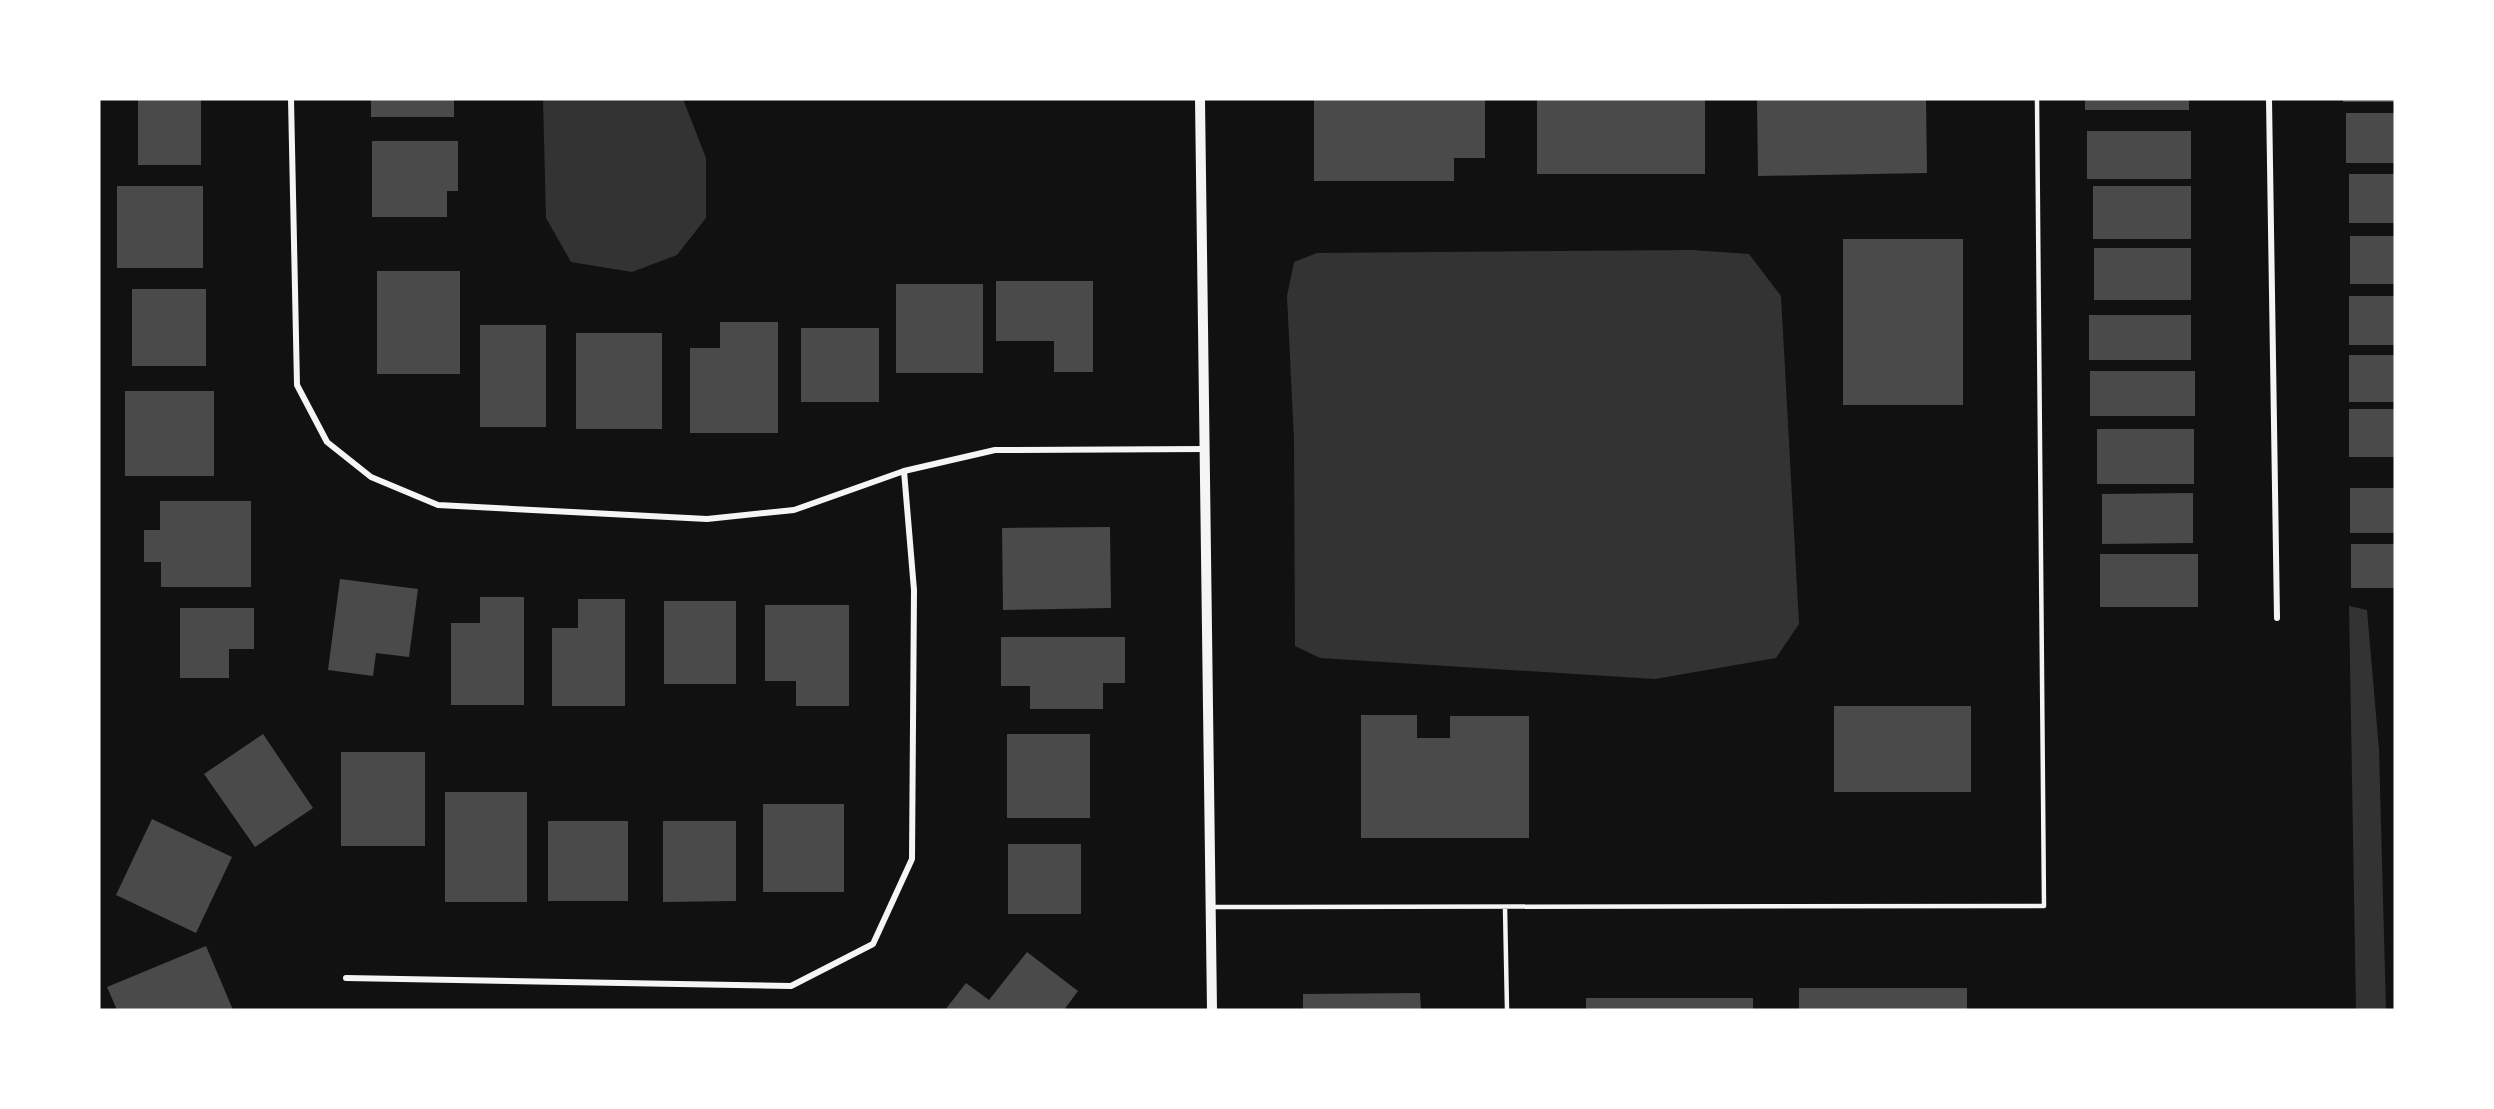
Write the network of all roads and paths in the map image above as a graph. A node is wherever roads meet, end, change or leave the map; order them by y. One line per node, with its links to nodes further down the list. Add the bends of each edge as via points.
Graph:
1 (291, 99): 6 (street, via 297,385 327,442 371,477 438,505 707,519 794,510)
2 (1200, 99): 5 (street)
3 (2037, 99): 9 (lane, via 2044,906)
4 (2269, 99): 7 (street)
5 (1206, 448): 6 (street, via 995,450); 8 (street)
6 (904, 471): 10 (street, via 914,590 912,859 873,944 791,986)
7 (2277, 618)
8 (1212, 907): 9 (lane); 11 (street)
9 (1505, 907): 12 (lane)
10 (346, 978)
11 (1212, 1010)
12 (1506, 1010)

